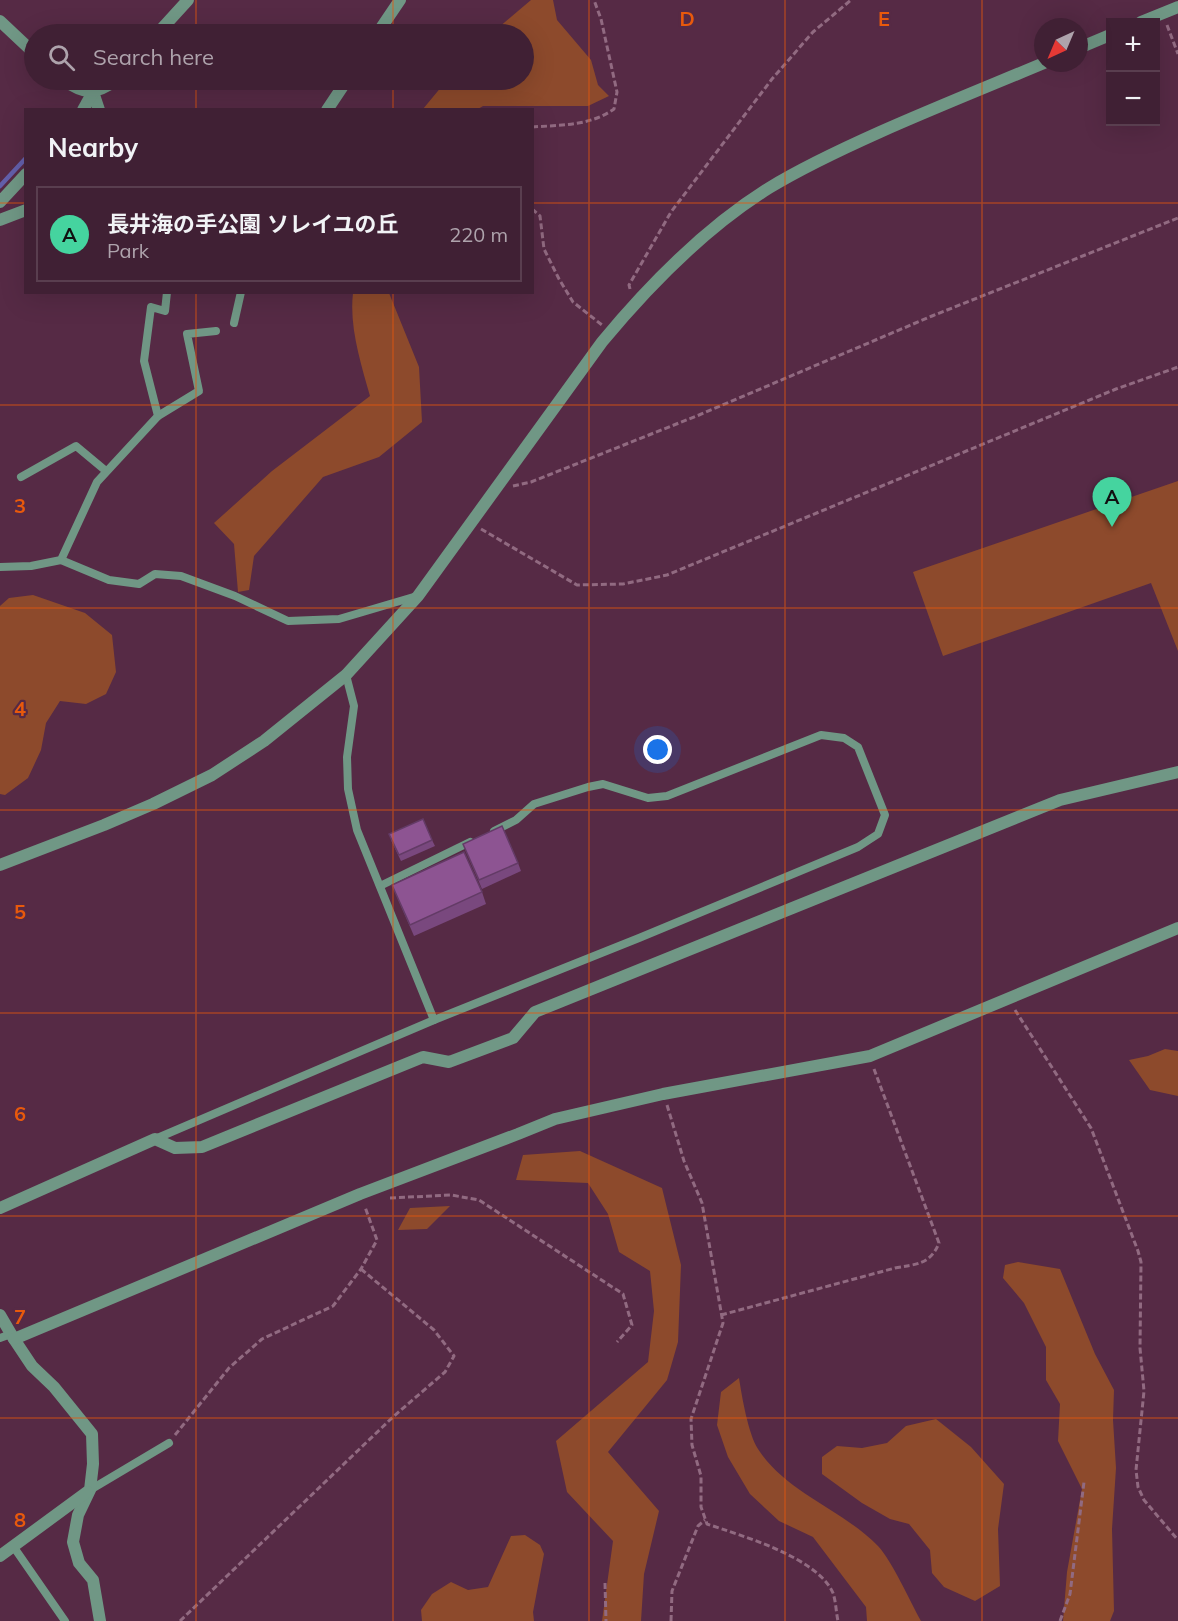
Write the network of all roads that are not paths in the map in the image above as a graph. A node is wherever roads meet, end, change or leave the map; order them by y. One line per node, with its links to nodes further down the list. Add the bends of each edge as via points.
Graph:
1 (188, 0): 6 (street)
2 (400, 0): 7 (street)
3 (1178, 7): 4 (street)
4 (1151, 18)
5 (0, 21): 9 (street)
6 (166, 24)
7 (384, 24)
8 (1106, 37): 10 (street)
9 (24, 44)
10 (1088, 44)
11 (1034, 67): 32 (street, via 803,168 718,224 611,331)
12 (80, 90): 15 (street)
13 (98, 90): 15 (street)
14 (340, 90): 18 (street)
15 (93, 92): 16 (street); 17 (street)
16 (83, 108)
17 (98, 108)
18 (328, 108)
19 (24, 176): 20 (street)
20 (0, 202)
21 (24, 211): 22 (street)
22 (0, 220)
23 (168, 294): 27 (lane, via 165,311 151,307 144,362)
24 (241, 294): 25 (lane)
25 (234, 324)
26 (216, 331): 27 (lane, via 187,333 199,391)
27 (158, 416): 28 (lane)
28 (106, 471): 29 (lane, via 76,446); 30 (lane, via 97,482)
29 (21, 477)
30 (61, 560): 31 (lane); 32 (lane, via 109,580 139,584 155,574 182,576 288,621 339,619)
31 (0, 567)
32 (418, 596): 33 (street)
33 (346, 675): 37 (street, via 264,741 212,775); 38 (lane, via 354,706 347,757 348,789 357,830)
34 (1178, 772): 41 (street, via 1060,800 535,1012 513,1038 449,1062 423,1057 202,1148 175,1148)
35 (485, 835): 40 (lane, via 516,820 534,804 588,787 603,784 648,798 667,796 820,735 844,738 858,747 885,815 878,834 858,847)
36 (474, 840): 38 (lane)
37 (0, 865)
38 (380, 886): 40 (lane)
39 (1178, 928): 44 (street, via 870,1056 663,1094 555,1119)
40 (434, 1020): 41 (lane)
41 (155, 1139): 42 (street)
42 (0, 1208)
43 (0, 1314): 44 (street)
44 (8, 1337): 46 (street, via 92,1434)
45 (169, 1443): 46 (lane)
46 (90, 1490): 47 (street); 50 (street, via 78,1515 73,1542 79,1563 93,1580)
47 (13, 1546): 48 (street); 49 (lane)
48 (0, 1556)
49 (65, 1621)
50 (100, 1621)

